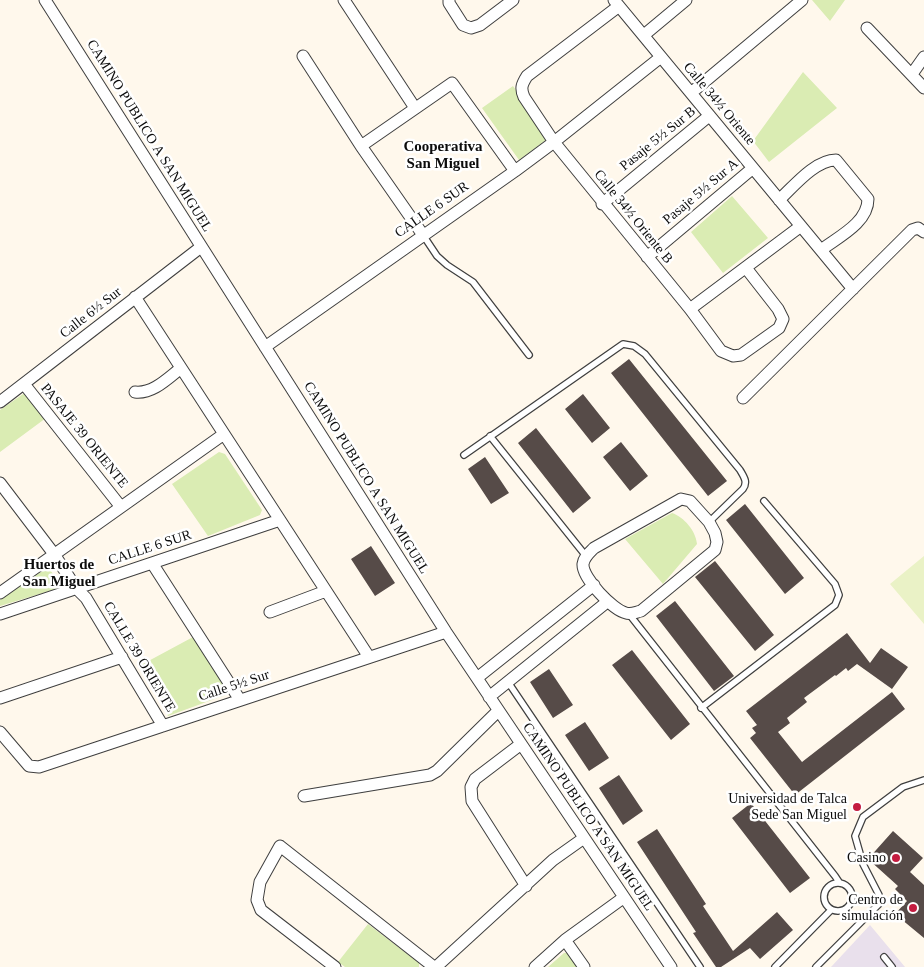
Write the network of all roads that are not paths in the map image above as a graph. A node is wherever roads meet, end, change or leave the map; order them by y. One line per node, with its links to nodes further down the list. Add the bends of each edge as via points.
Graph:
1 (45, 0): 27 (street, CAMINO PUBLICO A SAN MIGUEL)
2 (344, 0): 16 (street)
3 (450, 0): 4 (street, via 463,25 471,28)
4 (513, 0)
5 (686, 0): 9 (street)
6 (802, 0): 15 (street)
7 (617, 3): 9 (street, Calle 34½ Oriente); 18 (street, Calle 34½ Oriente B, via 522,83 521,91)
8 (867, 28): 13 (street)
9 (644, 36): 11 (street, Calle 34½ Oriente)
10 (303, 56): 19 (street)
11 (660, 57): 15 (street, Calle 34½ Oriente); 18 (street, CALLE 6 SUR)
12 (924, 57): 13 (street)
13 (912, 74): 14 (street)
14 (924, 88)
15 (690, 93): 17 (street, Calle 34½ Oriente)
16 (416, 108): 19 (street); 21 (street, via 452,83)
17 (709, 116): 20 (street, Calle 34½ Oriente); 23 (street, Pasaje 5½ Sur B)
18 (554, 142): 21 (street, CALLE 6 SUR); 23 (street, Calle 34½ Oriente B)
19 (361, 146): 26 (street)
20 (752, 168): 22 (street, Calle 34½ Oriente); 29 (street, Pasaje 5½ Sur A)
21 (515, 171): 26 (street, CALLE 6 SUR)
22 (779, 200): 24 (street, Calle 34½ Oriente); 28 (street, via 816,166 836,160 868,199 868,206 861,219)
23 (602, 204): 29 (street, Calle 34½ Oriente B)
24 (801, 226): 28 (street, Calle 34½ Oriente); 30 (street)
25 (924, 232): 31 (street, via 918,228 912,230)
26 (423, 235): 34 (street, CALLE 6 SUR); 35 (lane, via 437,256 473,282)
27 (201, 247): 32 (street, Calle 6½ Sur); 34 (street, CAMINO PUBLICO A SAN MIGUEL)
28 (821, 250): 31 (street, Calle 34½ Oriente)
29 (647, 257): 33 (street, Calle 34½ Oriente B)
30 (746, 268): 33 (street); 33 (street, Calle 34½ Oriente B, via 778,309 783,319 779,328 741,355 733,356 721,351)
31 (853, 289): 39 (street)
32 (136, 298): 36 (street); 37 (street, Calle 6½ Sur)
33 (690, 309)
34 (265, 347): 60 (street, CAMINO PUBLICO A SAN MIGUEL)
35 (529, 355)
36 (181, 368): 38 (street, via 152,389); 41 (street)
37 (24, 384): 40 (street, Calle 6½ Sur); 46 (street, PASAJE 39 ORIENTE)
38 (135, 392)
39 (743, 398)
40 (0, 402)
41 (224, 434): 46 (street); 47 (street)
42 (490, 436): 43 (lane); 48 (lane, via 623,344 634,346 645,354 746,479 743,489); 50 (lane)
43 (464, 454)
44 (0, 483): 49 (street, CALLE 39 ORIENTE)
45 (764, 501): 68 (lane, via 835,584 839,595 835,605)
46 (121, 507): 49 (street)
47 (280, 520): 51 (street, CALLE 6 SUR); 54 (street)
48 (709, 522): 50 (street, via 690,501 681,499 594,548); 59 (street, via 717,542 715,550 641,611)
49 (54, 554): 53 (street, CALLE 39 ORIENTE); 55 (street)
50 (586, 556): 52 (street, via 582,566)
51 (152, 563): 53 (street, CALLE 6 SUR); 67 (street)
52 (594, 585): 56 (street); 63 (street)
53 (76, 588): 58 (street, CALLE 6 SUR); 61 (street, CALLE 39 ORIENTE, via 86,598)
54 (326, 591): 57 (street); 62 (street)
55 (0, 593)
56 (607, 602): 59 (street); 64 (street)
57 (270, 612)
58 (0, 614)
59 (629, 614): 68 (lane)
60 (446, 632): 62 (street, Calle 5½ Sur); 63 (street, CAMINO PUBLICO A SAN MIGUEL)
61 (122, 657): 66 (street); 70 (street, CALLE 39 ORIENTE)
62 (369, 657): 67 (street, Calle 5½ Sur)
63 (477, 678): 65 (street, CAMINO PUBLICO A SAN MIGUEL)
64 (508, 682): 65 (street); 87 (lane)
65 (489, 697): 69 (street, CAMINO PUBLICO A SAN MIGUEL)
66 (0, 698)
67 (240, 700): 70 (street, Calle 5½ Sur)
68 (702, 708): 76 (lane)
69 (498, 711): 72 (street, CAMINO PUBLICO A SAN MIGUEL); 74 (street, via 430,775)
70 (163, 726): 71 (street, Calle 5½ Sur, via 32,768)
71 (0, 732)
72 (521, 744): 75 (street, CAMINO PUBLICO A SAN MIGUEL); 77 (street, via 475,779 471,787 472,801)
73 (924, 780): 89 (lane, via 904,786 864,817 855,836 863,864 880,895 879,904)
74 (304, 796)
75 (584, 838): 77 (street, via 553,860); 78 (street, CAMINO PUBLICO A SAN MIGUEL)
76 (838, 882): 79 (lane, via 824,892 824,901); 79 (lane, via 850,889 851,903 844,910)
77 (526, 886): 83 (street)
78 (624, 898): 80 (street); 86 (street, CAMINO PUBLICO A SAN MIGUEL)
79 (831, 910): 88 (lane)
80 (565, 940): 84 (street); 85 (street)
81 (884, 957): 90 (lane)
82 (330, 966): 83 (street, via 261,910 257,900 260,882 280,846)
83 (435, 967)
84 (535, 967)
85 (584, 967)
86 (671, 967)
87 (700, 967)
88 (775, 967)
89 (816, 967)
90 (892, 967)

